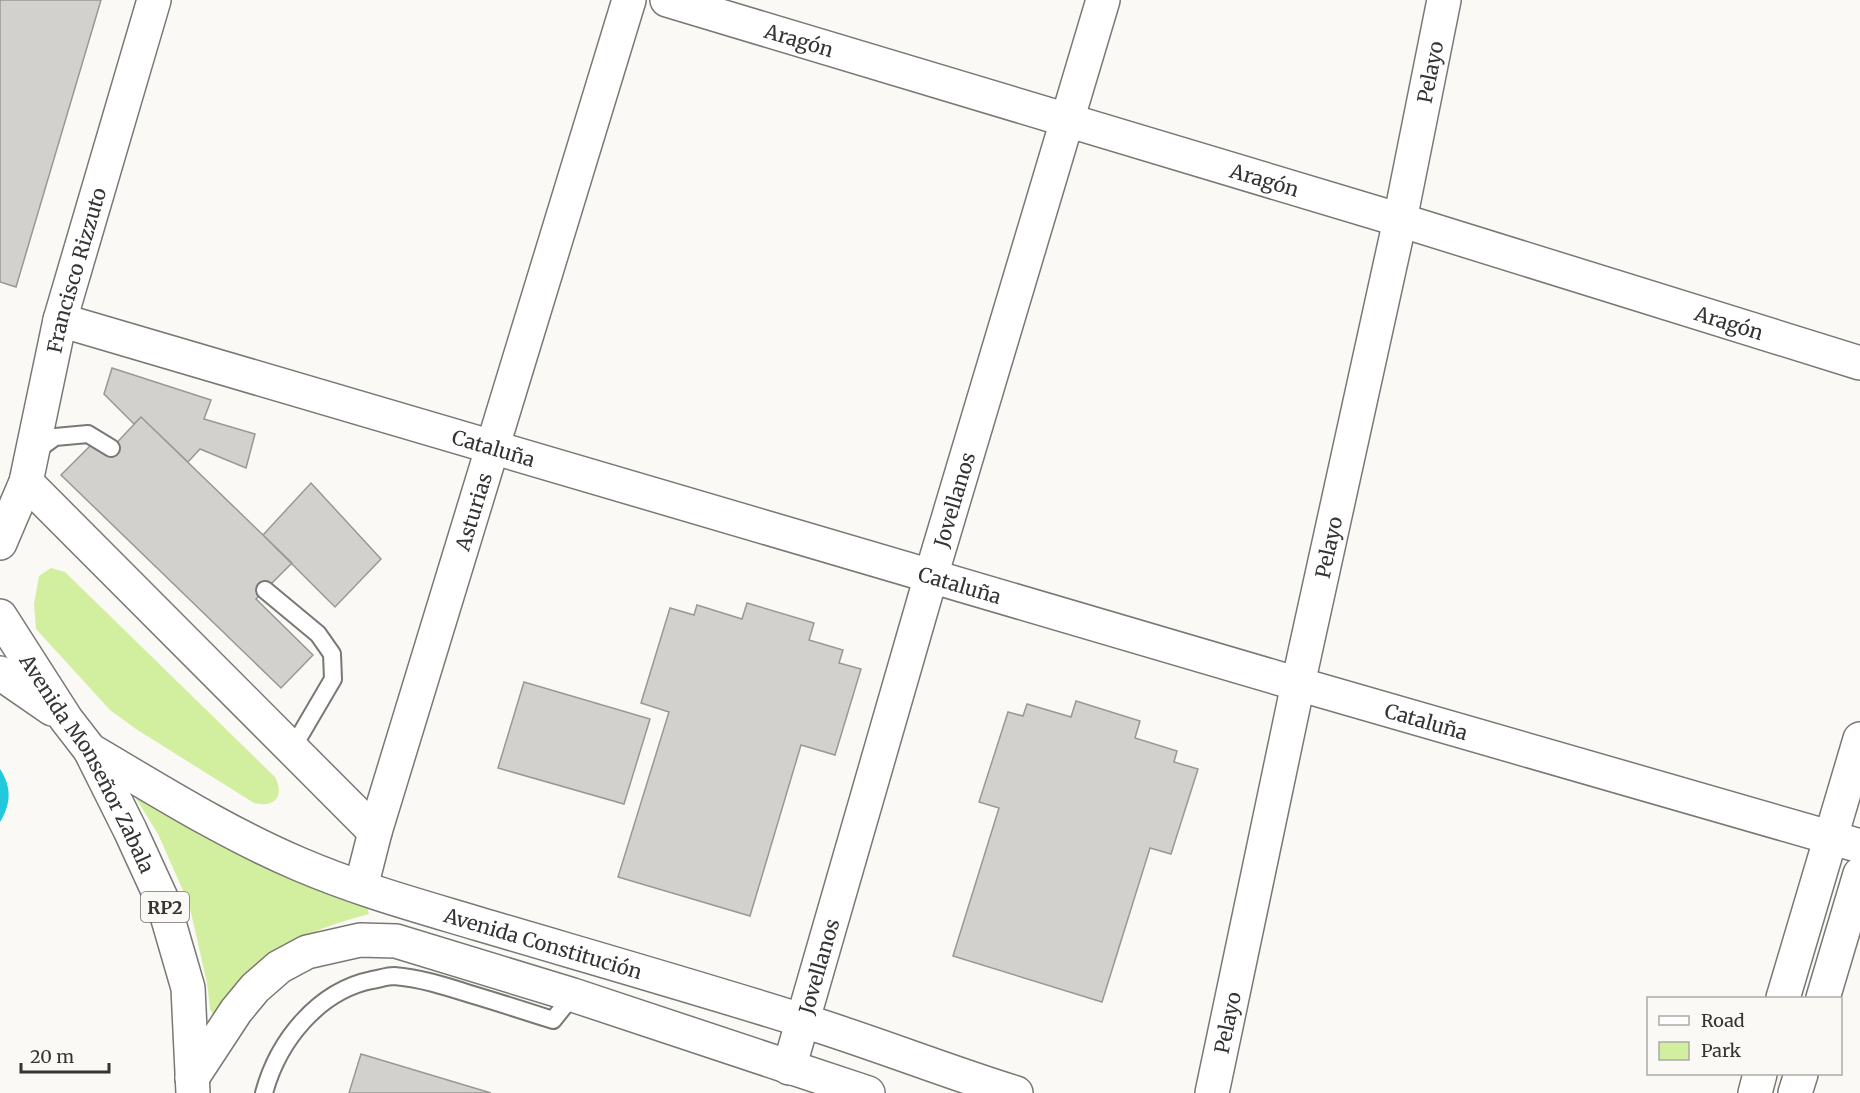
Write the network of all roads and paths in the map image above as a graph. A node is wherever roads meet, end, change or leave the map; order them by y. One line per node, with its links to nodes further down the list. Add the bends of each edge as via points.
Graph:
1 (154, 0): 8 (main road, Francisco Rizzuto)
2 (629, 0): 11 (main road, Asturias)
3 (667, 0): 6 (main road, Aragón)
4 (1103, 0): 6 (main road, Jovellanos)
5 (1444, 0): 7 (main road, Pelayo)
6 (1067, 120): 7 (main road, Aragón); 14 (main road, Jovellanos)
7 (1400, 220): 9 (main road, Aragón); 18 (main road, Pelayo)
8 (60, 320): 11 (main road, Cataluña); 12 (main road, Francisco Rizzuto)
9 (1860, 363)
10 (111, 448): 12 (lane, via 88,434 55,437)
11 (494, 448): 14 (main road, Cataluña); 23 (main road, Asturias)
12 (29, 468): 13 (main road, Francisco Rizzuto); 21 (main road)
13 (0, 543)
14 (931, 576): 18 (main road, Cataluña); 30 (main road, Jovellanos)
15 (265, 590): 21 (lane, via 318,634 332,654 333,679)
16 (0, 616): 19 (main road, Avenida Monseñor Zabala / RP2)
17 (0, 673): 19 (main road, RP2)
18 (1298, 684): 24 (main road, Cataluña); 39 (main road, Pelayo)
19 (66, 719): 22 (main road, Avenida Monseñor Zabala / RP2)
20 (1860, 739): 24 (main road)
21 (292, 749): 23 (main road)
22 (90, 750): 26 (main road, Avenida Constitución, via 249,842); 34 (main road, Avenida Monseñor Zabala / RP2, via 163,902 188,988)
23 (375, 832): 26 (main road, Asturias)
24 (1845, 842): 28 (main road)
25 (1860, 874): 29 (main road)
26 (361, 887): 30 (main road, Avenida Constitución)
27 (573, 994): 31 (main road, Avenida Constitución); 34 (main road, Avenida Constitución, via 396,941 360,940 331,945 279,967 255,988 217,1037); 36 (lane, via 553,1020 427,981 392,976 359,983 327,998 306,1017 275,1062)
28 (1784, 997)
29 (1824, 997)
30 (804, 1021): 31 (main road, Jovellanos); 38 (main road, Avenida Constitución)
31 (789, 1068): 35 (main road, Avenida Constitución)
32 (1760, 1075): 40 (main road)
33 (1801, 1075): 41 (main road)
34 (191, 1087)
35 (833, 1088): 37 (main road, Avenida Constitución)
36 (264, 1093)
37 (868, 1093)
38 (1016, 1093)
39 (1212, 1093)
40 (1755, 1093)
41 (1795, 1093)

